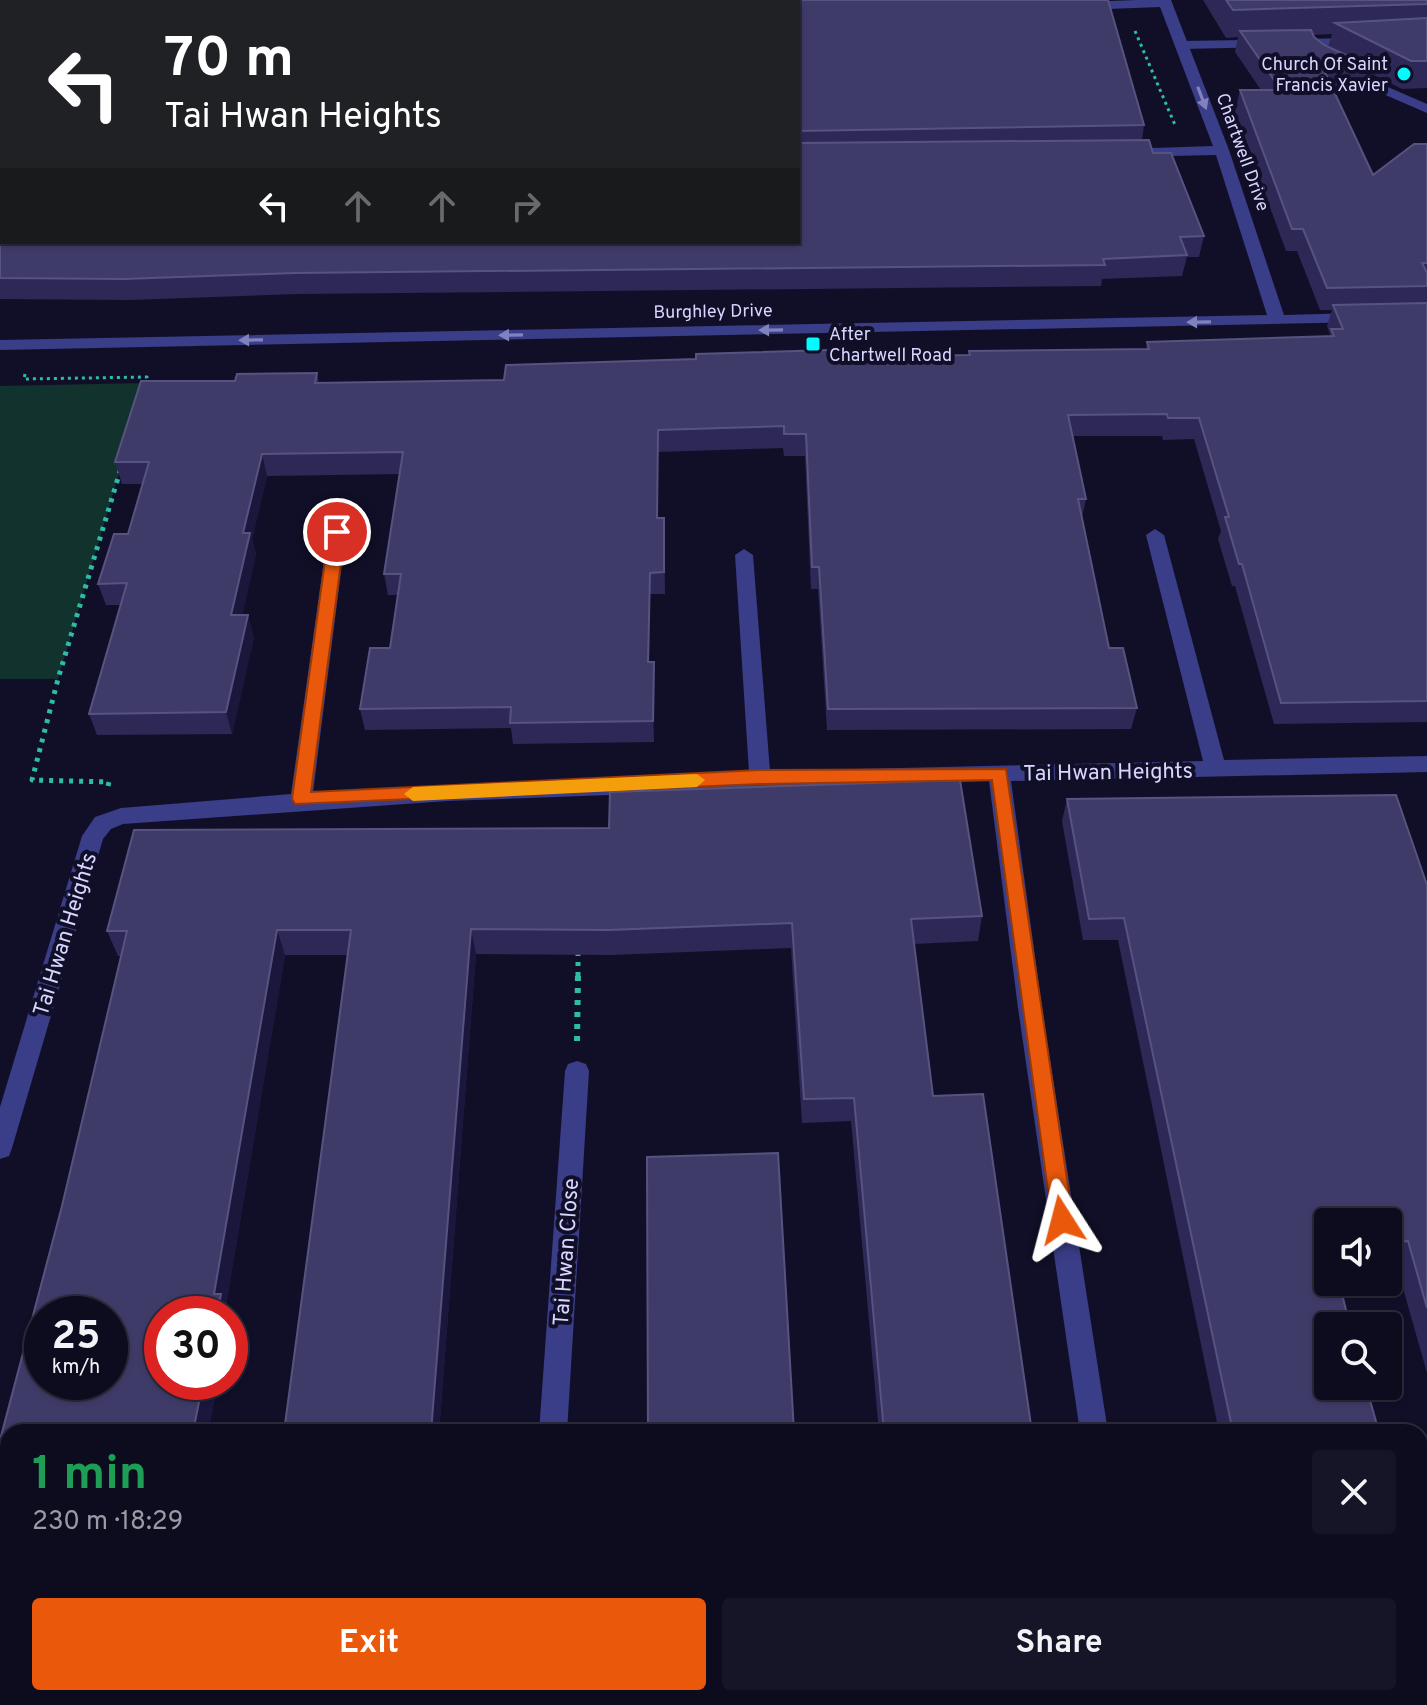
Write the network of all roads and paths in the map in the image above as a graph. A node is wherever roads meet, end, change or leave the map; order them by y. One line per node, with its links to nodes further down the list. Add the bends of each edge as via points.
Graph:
1 (1164, 2): 2 (street); 5 (street, Chartwell Drive)
2 (1070, 6)
3 (1371, 41): 4 (street)
4 (1314, 44): 5 (street); 6 (street, via 1324,60)
5 (1183, 45): 7 (street, Chartwell Drive, one-way to 7)
6 (1427, 109)
7 (1222, 150): 8 (street); 10 (street, Chartwell Drive)
8 (1108, 154)
9 (1380, 318): 10 (street, Burghley Drive)
10 (1277, 320): 12 (street, Burghley Drive, one-way to 12)
11 (0, 345): 12 (street, Burghley Drive)
12 (33, 345): 13 (path, via 24,379 147,377)
13 (142, 397)
14 (121, 466): 23 (path, via 32,780 109,782)
15 (337, 532): 22 (street)
16 (1155, 535): 19 (street, Tai Hwan Heights)
17 (744, 555): 21 (street)
18 (1427, 764): 19 (street, Tai Hwan Heights)
19 (1216, 769): 20 (street, Tai Hwan Heights)
20 (999, 774): 21 (street, Tai Hwan Heights); 28 (street)
21 (760, 777): 22 (street, Tai Hwan Heights)
22 (301, 799): 23 (street, Tai Hwan Heights, via 121,816)
23 (103, 823): 26 (street, Tai Hwan Heights, via 93,836)
24 (578, 944): 25 (path)
25 (577, 1071): 27 (street, Tai Hwan Close)
26 (0, 1148)
27 (554, 1424)
28 (1093, 1424)

